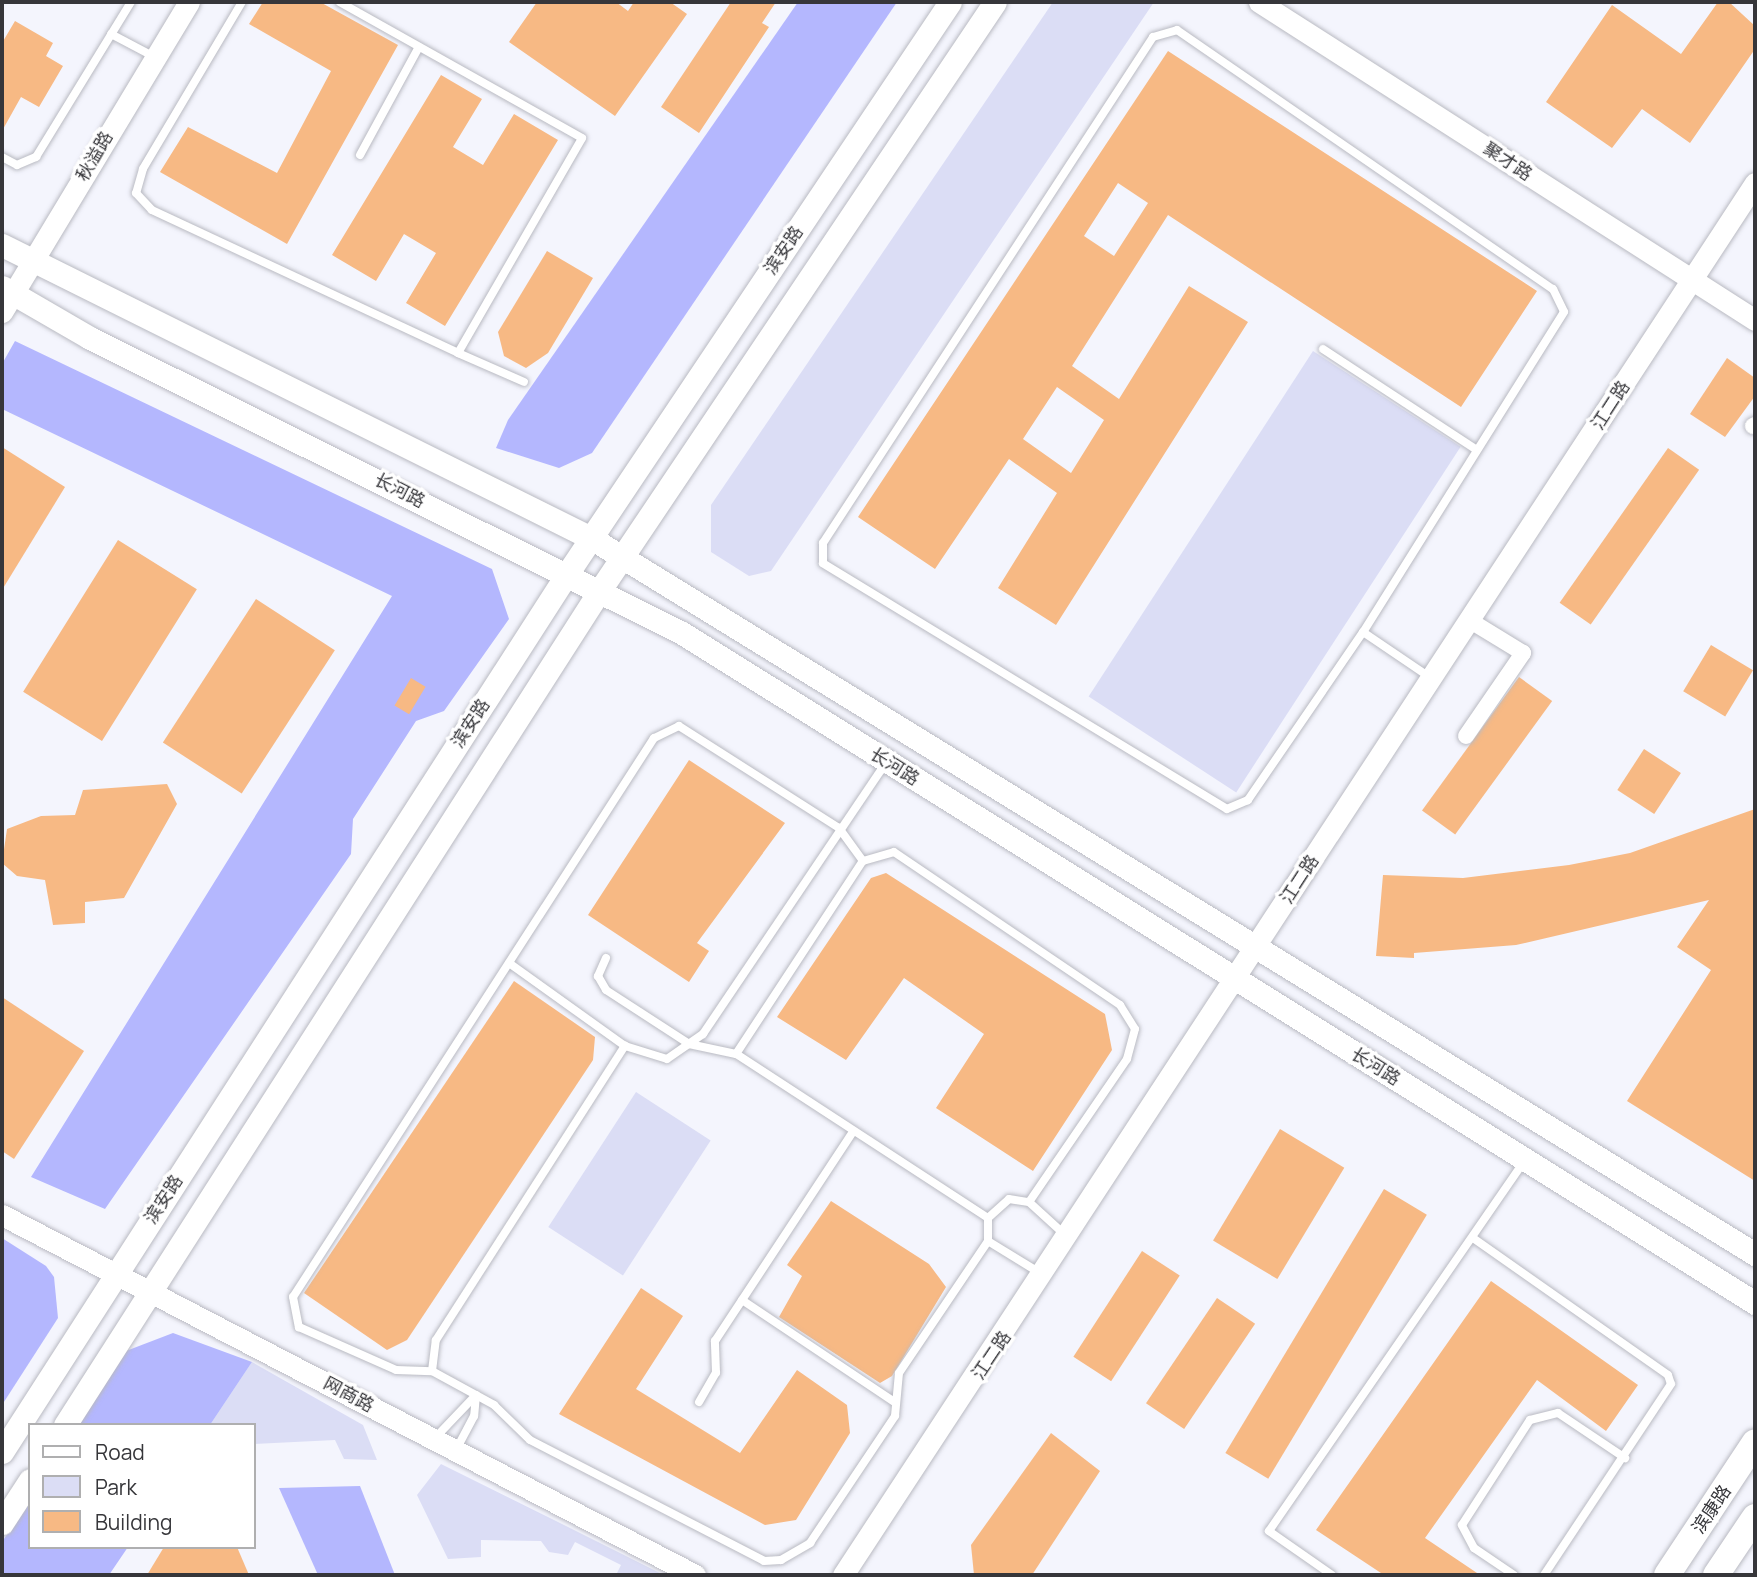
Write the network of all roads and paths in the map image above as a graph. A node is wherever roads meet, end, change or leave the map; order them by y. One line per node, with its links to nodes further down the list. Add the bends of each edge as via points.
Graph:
1 (131, 2): 8 (lane)
2 (188, 2): 10 (street, 秋溢路)
3 (242, 2): 21 (lane, via 143,169 136,193 152,210)
4 (340, 2): 9 (lane)
5 (950, 2): 24 (main road, 滨安路)
6 (995, 2): 25 (main road)
7 (1259, 2): 16 (street, 聚才路)
8 (111, 34): 10 (lane); 12 (lane, via 36,157 17,165)
9 (419, 47): 11 (lane); 21 (lane, via 582,138)
10 (152, 55): 15 (street, 秋溢路)
11 (360, 155)
12 (2, 157)
13 (1755, 183): 16 (street, 江二路)
14 (2, 245): 15 (main road, 长河路)
15 (33, 260): 17 (street, 秋溢路); 24 (main road, 长河路)
16 (1692, 279): 19 (street, 聚才路); 28 (street, 江二路)
17 (8, 289): 18 (street, 秋溢路); 26 (main road, 长河路, via 90,338)
18 (2, 312)
19 (1755, 320)
20 (1323, 349): 23 (lane)
21 (458, 353): 22 (lane)
22 (524, 382)
23 (1477, 450): 29 (lane); 29 (lane, via 1564,312 1553,289 1177,30 1153,37 823,543 823,563 1227,809 1248,800)
24 (591, 538): 25 (main road, 长河路); 26 (main road, 滨安路)
25 (622, 556): 27 (main road); 35 (main road, 长河路)
26 (567, 574): 27 (main road, 长河路); 51 (main road, 滨安路)
27 (600, 590): 32 (main road, 长河路); 53 (main road)
28 (1469, 620): 30 (street, 江二路); 31 (street, via 1523,653)
29 (1363, 632): 30 (lane)
30 (1431, 678): 35 (street, 江二路)
31 (1466, 736)
32 (887, 761): 33 (lane); 38 (main road, 长河路)
33 (839, 828): 34 (lane); 37 (lane, via 679,726 654,737); 39 (lane, via 703,1034)
34 (863, 861): 41 (lane); 44 (lane, via 894,852 1120,1005 1135,1029 1127,1059)
35 (1253, 950): 38 (street, 江二路); 50 (main road, 长河路)
36 (606, 958): 39 (lane, via 598,976 606,990)
37 (509, 963): 40 (lane); 56 (lane, via 293,1297 299,1327 396,1370)
38 (1237, 979): 43 (main road, 长河路); 47 (street, 江二路)
39 (689, 1044): 40 (lane, via 667,1059); 41 (lane)
40 (625, 1046): 56 (lane, via 436,1340)
41 (736, 1054): 42 (lane)
42 (853, 1132): 46 (lane); 54 (lane)
43 (1526, 1160): 48 (lane); 55 (main road, 长河路)
44 (1030, 1202): 46 (lane, via 1009,1199); 47 (lane)
45 (2, 1215): 51 (street, 网商路)
46 (988, 1217): 49 (lane)
47 (1068, 1238): 52 (street, 江二路)
48 (1473, 1238): 65 (lane, via 1668,1375 1669,1395); 71 (lane, via 1269,1531)
49 (988, 1241): 52 (lane, via 1010,1260); 59 (lane, via 899,1373)
50 (1755, 1254)
51 (114, 1272): 53 (street, 网商路); 64 (main road, 滨安路)
52 (1045, 1275): 70 (street, 江二路)
53 (152, 1290): 60 (main road); 61 (street, 网商路)
54 (742, 1300): 58 (lane, via 715,1341 716,1373); 59 (lane)
55 (1755, 1303)
56 (432, 1371): 57 (lane)
57 (476, 1395): 59 (lane, via 530,1440 764,1561 781,1560 810,1543 895,1416); 61 (lane); 63 (lane, via 474,1416)
58 (699, 1402)
59 (896, 1403)
60 (66, 1423)
61 (434, 1439): 63 (street, 网商路)
62 (1755, 1442): 74 (main road, 滨康路)
63 (456, 1450): 69 (street, 网商路)
64 (2, 1452)
65 (1625, 1458): 72 (lane, via 1559,1413 1531,1420 1462,1525 1474,1548); 73 (lane)
66 (28, 1483): 68 (main road)
67 (1755, 1517): 75 (main road)
68 (2, 1523)
69 (695, 1575)
70 (843, 1575)
71 (1332, 1575)
72 (1514, 1575)
73 (1544, 1575)
74 (1667, 1575)
75 (1716, 1575)

